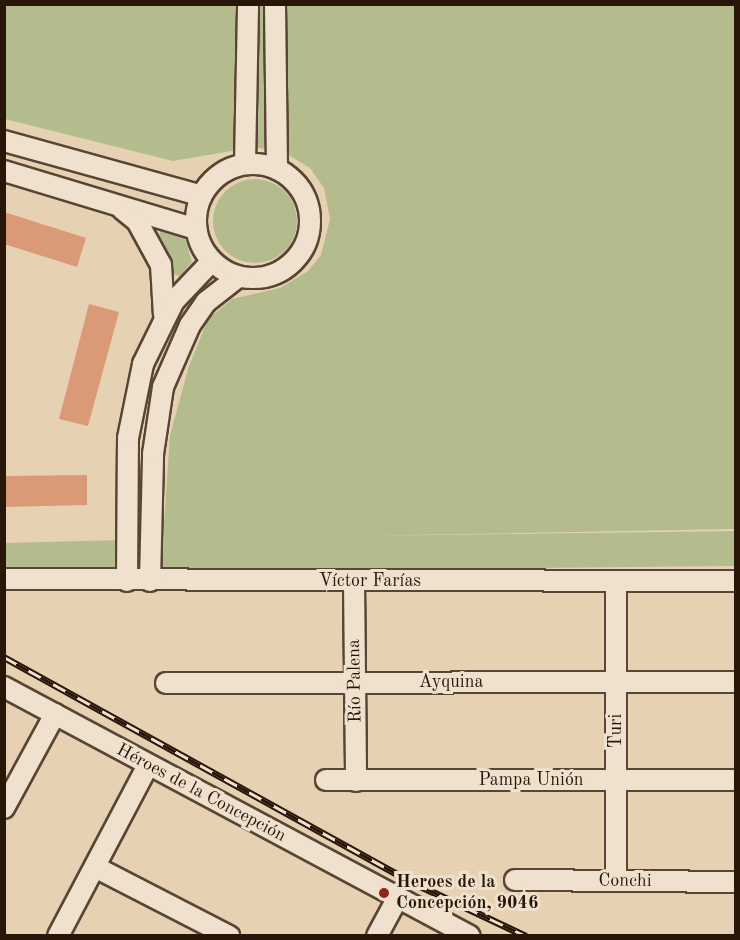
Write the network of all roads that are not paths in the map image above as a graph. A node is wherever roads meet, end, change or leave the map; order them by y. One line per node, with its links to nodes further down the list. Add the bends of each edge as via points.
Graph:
1 (248, 4): 4 (street)
2 (275, 4): 5 (street)
3 (4, 141): 7 (street)
4 (245, 164): 5 (street); 7 (street, via 216,177)
5 (277, 169): 11 (street, via 300,189 308,205 307,242 282,271 264,278)
6 (4, 171): 8 (street)
7 (202, 196): 9 (street)
8 (117, 205): 9 (street); 12 (street, via 137,221 161,265)
9 (196, 229): 10 (street)
10 (211, 262): 11 (street); 12 (street, via 187,282)
11 (238, 277): 14 (street, via 206,302 174,361 157,416)
12 (164, 321): 13 (street, via 143,364 134,399)
13 (128, 471): 14 (street); 16 (street)
14 (152, 472): 17 (street)
15 (4, 579): 16 (street, Víctor Farías)
16 (127, 581): 17 (street, Víctor Farías)
17 (150, 581): 18 (street, Víctor Farías)
18 (354, 581): 19 (street, Víctor Farías); 21 (street, Río Palena)
19 (616, 581): 20 (street, Víctor Farías); 22 (street, Turi)
20 (735, 581)
21 (355, 682): 22 (street, Ayquina); 24 (street, Ayquina); 29 (street, Río Palena)
22 (616, 682): 23 (street, Ayquina); 30 (street, Turi)
23 (735, 682)
24 (166, 683)
25 (4, 687): 26 (street, Héroes de la Concepción)
26 (56, 714): 27 (street, Héroes de la Concepción); 32 (street)
27 (148, 765): 33 (street); 37 (street, Héroes de la Concepción)
28 (326, 780): 29 (street, Pampa Unión)
29 (356, 780): 30 (street, Pampa Unión)
30 (616, 780): 31 (street, Pampa Unión); 35 (street, Turi)
31 (735, 780)
32 (4, 808)
33 (94, 867): 38 (street); 39 (street)
34 (515, 880): 35 (street, Conchi)
35 (616, 881): 36 (street, Conchi)
36 (735, 882)
37 (397, 899): 40 (street); 41 (street, Héroes de la Concepción)
38 (58, 936)
39 (229, 936)
40 (377, 936)
41 (470, 936)

